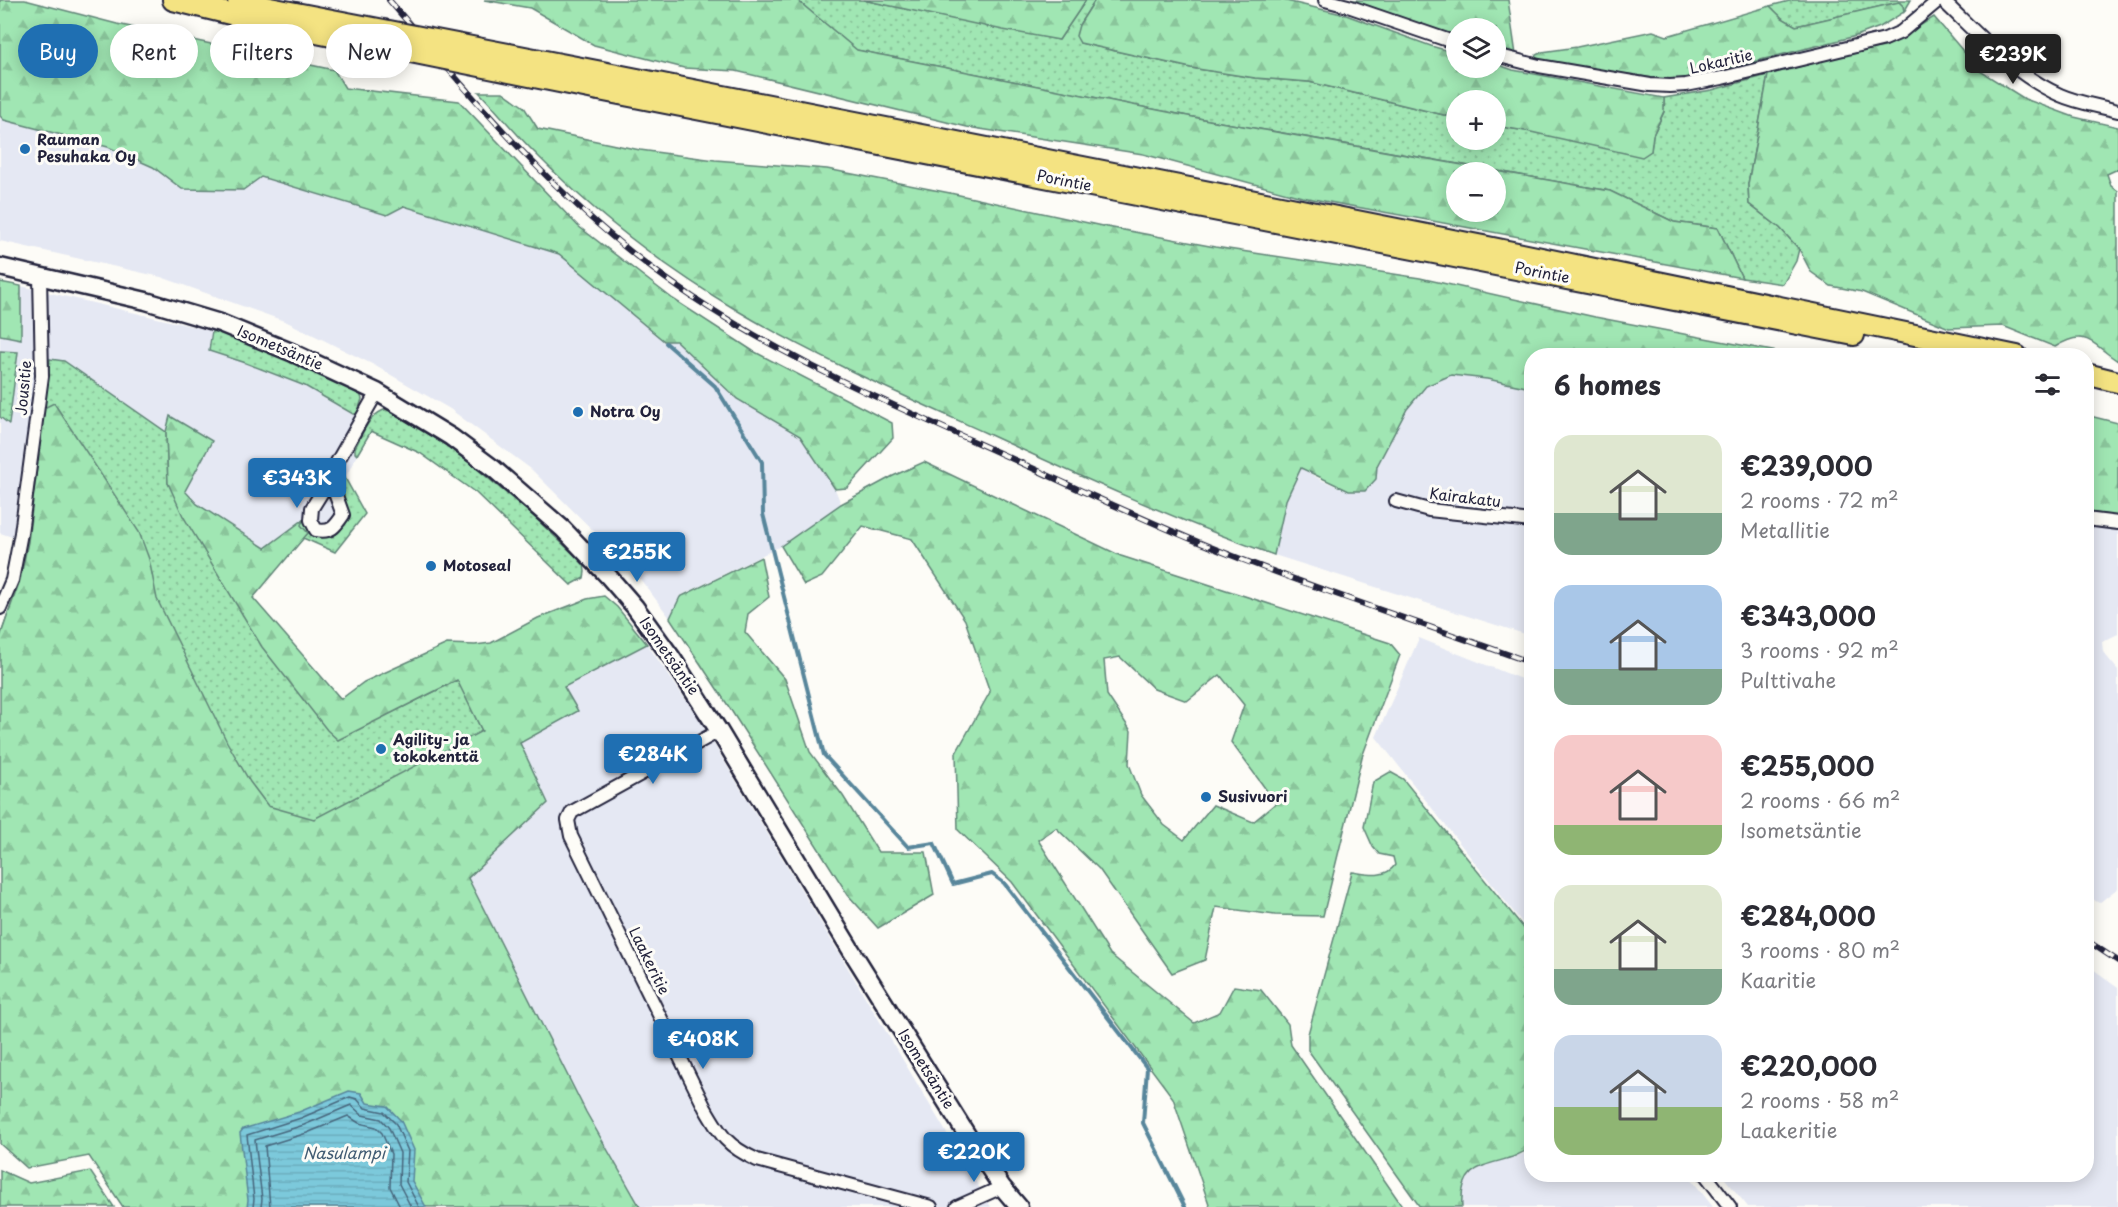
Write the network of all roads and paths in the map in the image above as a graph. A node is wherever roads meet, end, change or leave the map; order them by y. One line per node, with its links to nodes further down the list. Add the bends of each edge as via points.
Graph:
1 (173, 0): 5 (highway, Porintie)
2 (238, 0): 5 (highway, Porintie)
3 (1325, 0): 6 (street)
4 (1941, 0): 7 (street, Lokaritie, via 1901,32 1885,39 1686,85 1650,85); 9 (street, via 2014,68 2036,83 2062,96)
5 (269, 16): 8 (highway, Porintie, bridge)
6 (1446, 40)
7 (1506, 58)
8 (601, 81): 12 (highway, Porintie); 13 (highway, Porintie, via 1483,246)
9 (2118, 111)
10 (0, 267): 11 (main road, Isometsäntie)
11 (40, 275): 17 (main road, Isometsäntie, via 220,322); 23 (street, Jousitie, via 42,376 21,533 12,580)
12 (1917, 348)
13 (1978, 348)
14 (2094, 376): 16 (highway)
15 (2094, 381): 16 (highway)
16 (2118, 384)
17 (377, 392): 18 (street); 24 (main road, Isometsäntie, via 451,437 563,529 635,607)
18 (330, 479)
19 (1396, 501): 20 (street, Kairakatu, via 1429,510)
20 (1524, 520)
21 (2094, 520): 22 (street)
22 (2118, 522)
23 (0, 608)
24 (719, 732): 26 (main road, Isometsäntie, via 851,950); 27 (street, Laakeritie, via 572,812 568,820 571,836 720,1136 737,1151 756,1160)
25 (1710, 1182): 30 (street)
26 (1002, 1186): 28 (street); 29 (main road, Isometsäntie)
27 (932, 1207)
28 (957, 1207)
29 (1019, 1207)
30 (1730, 1207)

